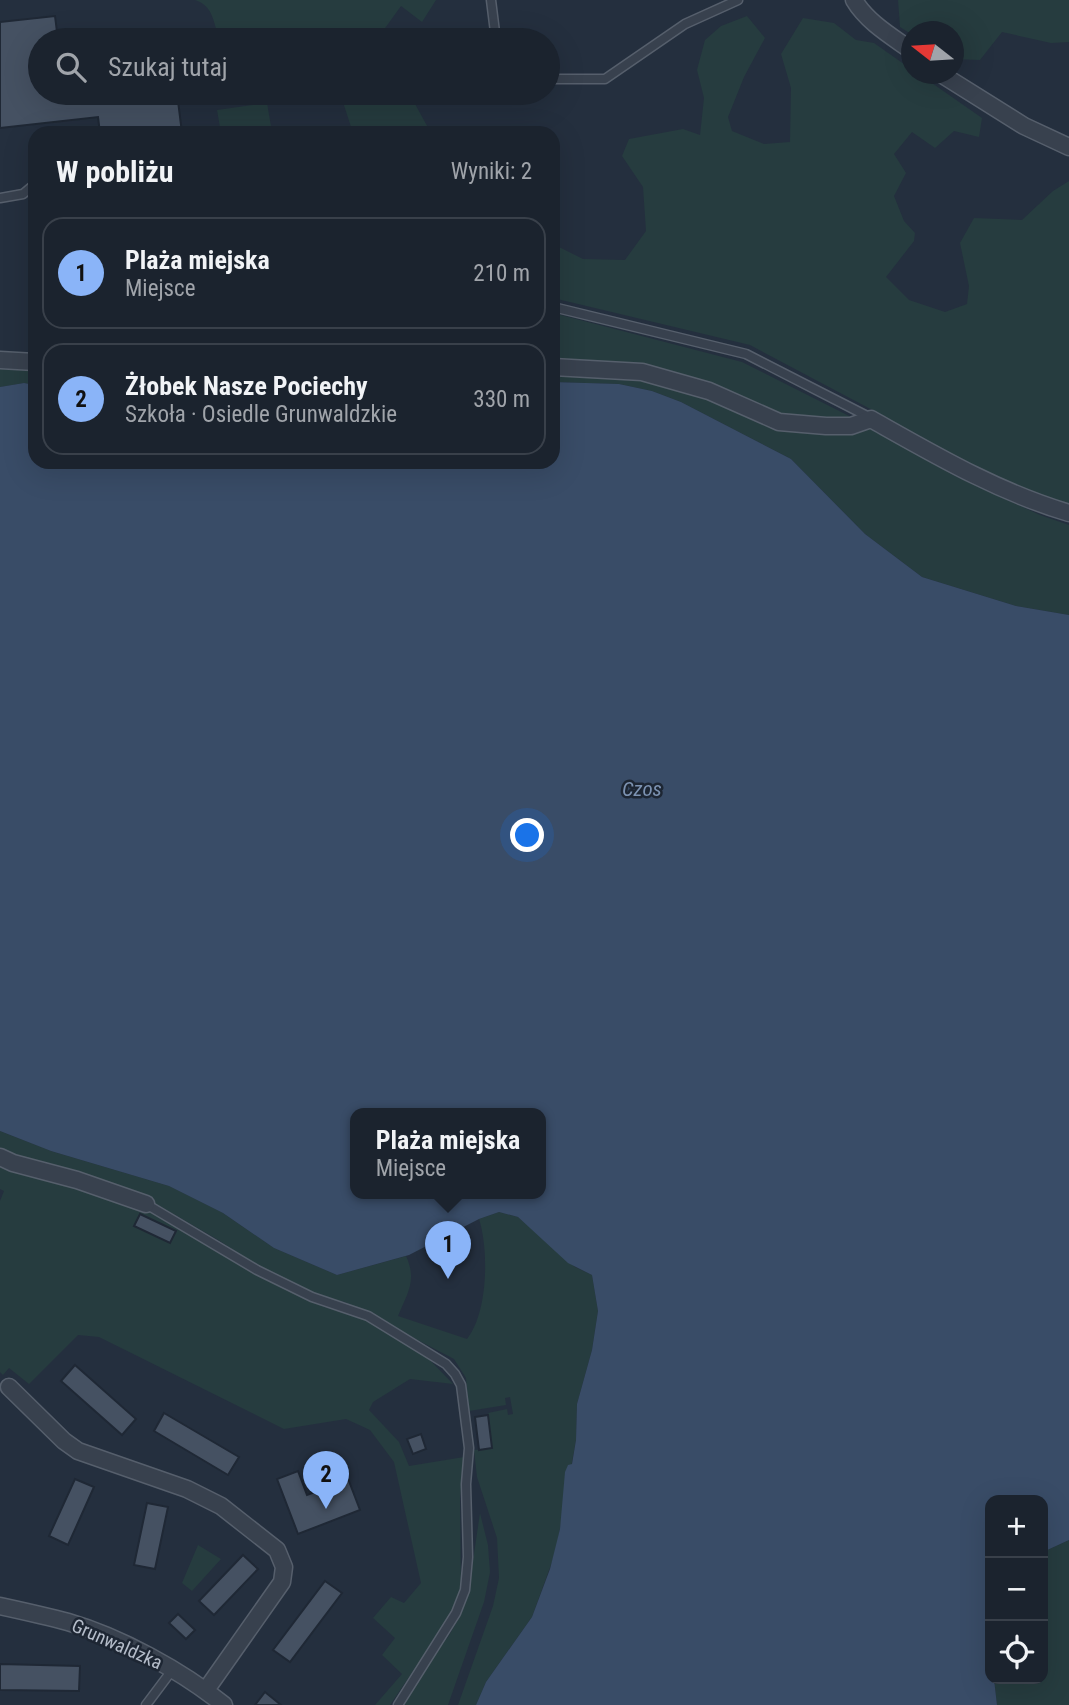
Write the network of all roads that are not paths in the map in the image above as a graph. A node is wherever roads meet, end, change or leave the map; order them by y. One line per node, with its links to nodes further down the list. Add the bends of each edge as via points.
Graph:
1 (491, 0): 4 (lane)
2 (738, 0): 6 (lane, via 685,24 605,79)
3 (854, 0): 5 (street, via 876,25)
4 (494, 28)
5 (901, 43)
6 (560, 79)
7 (957, 84): 8 (street, via 1024,126)
8 (1069, 147)
9 (28, 190): 10 (lane)
10 (0, 198)
11 (560, 309): 15 (lane, via 746,354)
12 (0, 360): 13 (street)
13 (28, 362)
14 (560, 367): 15 (street, via 642,372 709,391 779,422 851,426)
15 (871, 419): 16 (street, via 957,468)
16 (1069, 513)
17 (0, 1157): 18 (street)
18 (146, 1204): 25 (lane, via 257,1270 312,1297 368,1316 446,1364 461,1385 469,1448 465,1590 456,1613)
19 (9, 1387): 22 (street, via 78,1451 187,1489 221,1506 277,1550 284,1567 282,1582)
20 (0, 1606): 21 (street, Grunwaldzka, via 71,1623)
21 (173, 1669): 22 (street, Grunwaldzka); 23 (lane)
22 (206, 1690): 24 (street, Grunwaldzka)
23 (146, 1705)
24 (224, 1705)
25 (398, 1705)

